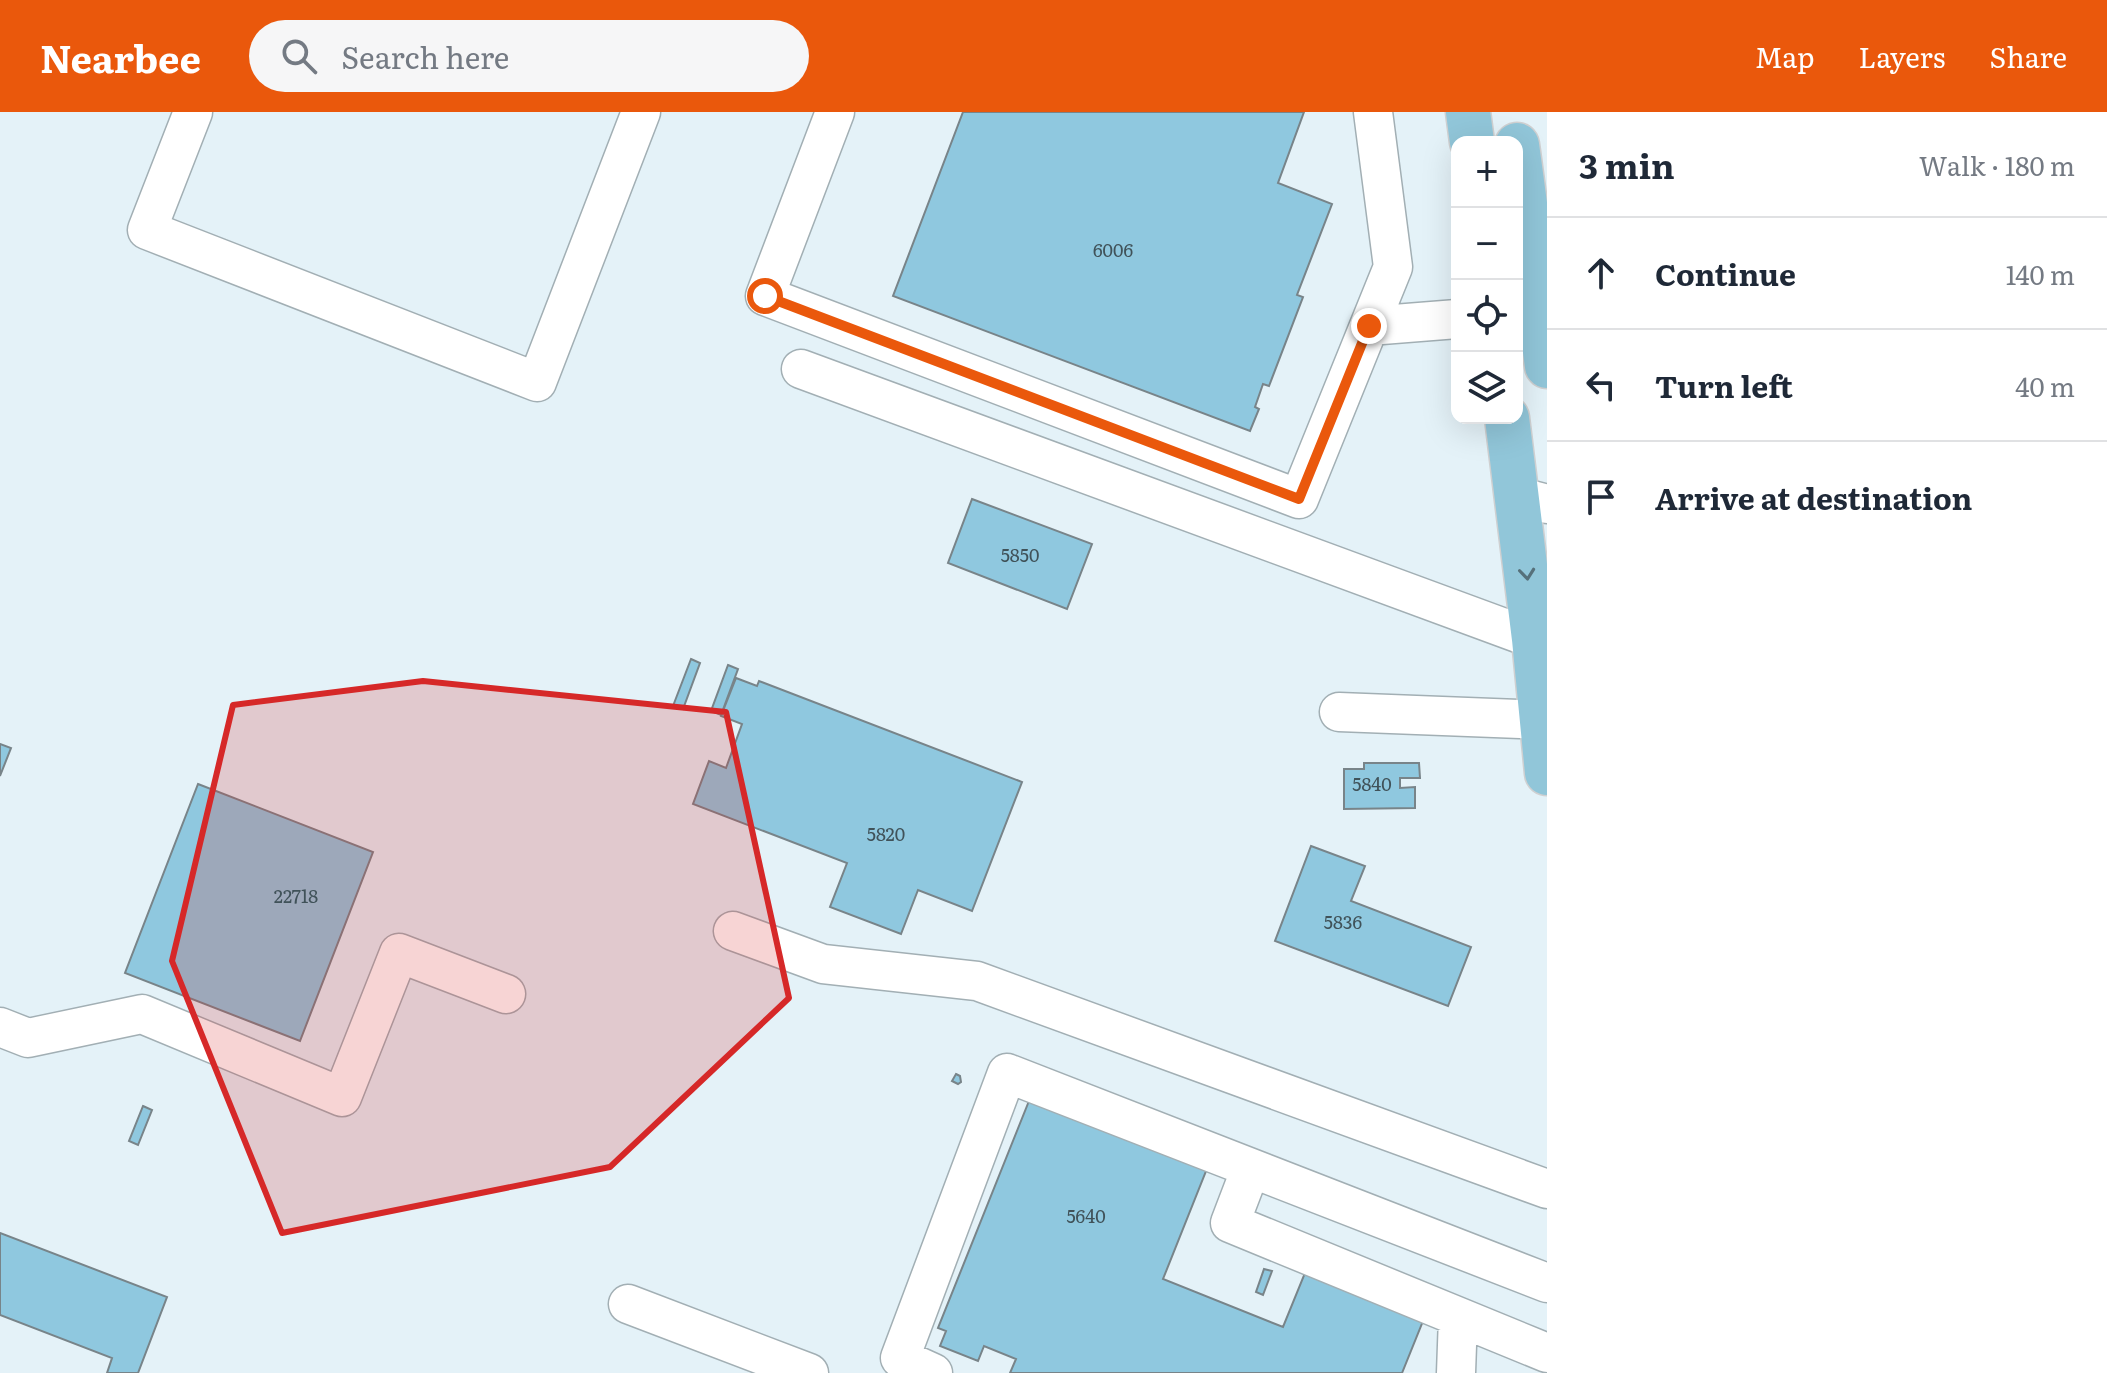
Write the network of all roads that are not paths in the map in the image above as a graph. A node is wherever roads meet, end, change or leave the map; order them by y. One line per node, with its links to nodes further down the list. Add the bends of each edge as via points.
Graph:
1 (193, 112): 2 (lane, via 147,230 537,382)
2 (641, 112)
3 (835, 112): 11 (lane, via 765,296 1299,499)
4 (1373, 112): 11 (lane, via 1393,267)
5 (1468, 112): 7 (main road)
6 (1512, 112): 8 (main road)
7 (1471, 136)
8 (1516, 136)
9 (1523, 188): 12 (main road)
10 (1451, 319): 11 (lane)
11 (1369, 326)
12 (1547, 366)
13 (801, 369): 16 (lane)
14 (1509, 424): 15 (main road)
15 (1532, 500): 16 (main road, one-way to 16)
16 (1534, 639): 18 (main road)
17 (1339, 712): 18 (lane)
18 (1544, 720): 19 (main road)
19 (1547, 773)
20 (733, 931): 24 (lane, via 823,964 977,981)
21 (506, 994): 22 (lane, via 399,953 342,1097 142,1014)
22 (14, 1033)
23 (1251, 1168): 25 (lane); 27 (lane, via 1230,1223); 30 (lane, via 1007,1073 900,1358)
24 (1547, 1189)
25 (1547, 1283)
26 (628, 1304): 29 (lane)
27 (1458, 1317): 28 (lane); 31 (lane)
28 (1547, 1353)
29 (809, 1373)
30 (933, 1373)
31 (1456, 1373)

